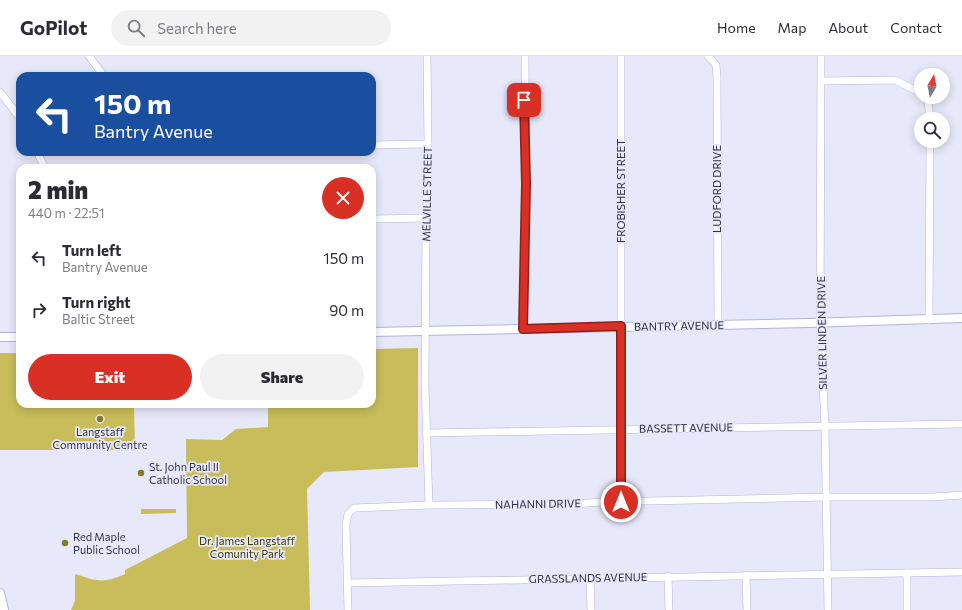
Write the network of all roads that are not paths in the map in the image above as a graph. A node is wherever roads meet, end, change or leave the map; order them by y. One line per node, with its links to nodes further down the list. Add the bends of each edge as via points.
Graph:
1 (89, 56): 7 (street)
2 (427, 56): 12 (street, MELVILLE STREET)
3 (525, 56): 22 (street)
4 (622, 56): 21 (street, FROBISHER STREET)
5 (708, 56): 20 (street, LUDFORD DRIVE, via 716,65 717,77)
6 (821, 56): 8 (street, SILVER LINDEN DRIVE)
7 (101, 72)
8 (822, 81): 9 (street, via 895,80); 19 (street, SILVER LINDEN DRIVE)
9 (914, 90)
10 (0, 92): 11 (street)
11 (16, 113)
12 (428, 144): 13 (street); 15 (street, MELVILLE STREET)
13 (376, 145)
14 (930, 148): 18 (street)
15 (426, 218): 16 (street); 24 (street, MELVILLE STREET)
16 (376, 219)
17 (962, 318): 18 (street, BANTRY AVENUE)
18 (929, 320): 19 (street, BANTRY AVENUE)
19 (820, 323): 20 (street, BANTRY AVENUE); 28 (street, SILVER LINDEN DRIVE)
20 (718, 325): 21 (street, BANTRY AVENUE)
21 (621, 326): 22 (street, BANTRY AVENUE); 29 (street, FROBISHER STREET)
22 (523, 329): 24 (street, BANTRY AVENUE)
23 (376, 332): 24 (street, BANTRY AVENUE)
24 (426, 332): 30 (street, MELVILLE STREET, via 425,385)
25 (0, 337): 26 (street)
26 (16, 337)
27 (962, 424): 28 (street, BASSETT AVENUE)
28 (825, 426): 29 (street, BASSETT AVENUE); 32 (street, SILVER LINDEN DRIVE)
29 (621, 430): 30 (street, BASSETT AVENUE); 33 (street, FROBISHER STREET)
30 (428, 433): 34 (street, MELVILLE STREET)
31 (962, 495): 32 (street, NAHANNI DRIVE)
32 (826, 497): 33 (street, NAHANNI DRIVE); 37 (street, SILVER LINDEN DRIVE)
33 (621, 502): 34 (street, NAHANNI DRIVE)
34 (429, 505): 41 (street, NAHANNI DRIVE, via 354,508 348,514 346,525)
35 (962, 572): 36 (street, GRASSLANDS AVENUE)
36 (907, 573): 37 (street, GRASSLANDS AVENUE); 49 (street)
37 (828, 574): 38 (street, GRASSLANDS AVENUE); 48 (street, SILVER LINDEN DRIVE)
38 (746, 575): 39 (street, GRASSLANDS AVENUE); 47 (street)
39 (668, 576): 40 (street, GRASSLANDS AVENUE); 46 (street)
40 (590, 579): 41 (street, GRASSLANDS AVENUE); 45 (street)
41 (348, 583): 44 (street, NAHANNI DRIVE)
42 (0, 593): 43 (street)
43 (4, 610)
44 (348, 610)
45 (591, 610)
46 (669, 610)
47 (747, 610)
48 (828, 610)
49 (907, 610)

